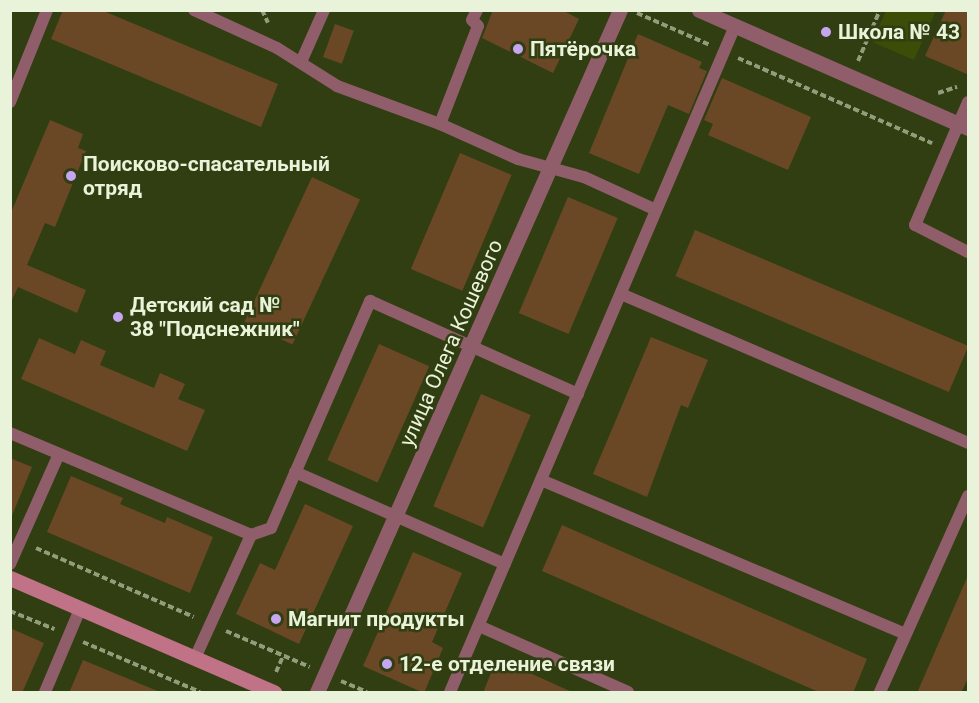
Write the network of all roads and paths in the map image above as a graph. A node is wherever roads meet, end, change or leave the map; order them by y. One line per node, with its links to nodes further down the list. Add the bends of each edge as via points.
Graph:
1 (47, 10): 15 (lane)
2 (194, 10): 11 (lane, via 278,48)
3 (324, 10): 11 (lane)
4 (477, 10): 17 (lane, via 472,20 478,26)
5 (620, 10): 20 (street, улица Олега Кошевого)
6 (631, 10): 10 (path)
7 (699, 10): 9 (street)
8 (880, 10): 12 (path)
9 (735, 26): 10 (lane); 18 (street)
10 (724, 51): 19 (path); 21 (lane)
11 (301, 63): 17 (lane, via 337,86)
12 (856, 64)
13 (969, 84): 14 (path)
14 (929, 95)
15 (10, 102)
16 (969, 102): 18 (lane)
17 (440, 124): 20 (lane, via 518,159)
18 (964, 125): 19 (lane)
19 (948, 149): 22 (lane, via 915,225)
20 (551, 168): 21 (lane, via 584,177); 24 (street, улица Олега Кошевого)
21 (656, 210): 23 (lane)
22 (969, 252)
23 (621, 294): 25 (lane); 27 (lane)
24 (472, 346): 25 (lane); 29 (lane, via 370,301); 32 (street, улица Олега Кошевого)
25 (578, 394): 30 (lane)
26 (10, 433): 28 (lane)
27 (969, 443)
28 (59, 454): 33 (lane); 34 (lane)
29 (295, 472): 32 (lane); 33 (lane, via 271,528)
30 (541, 480): 36 (lane); 42 (lane)
31 (969, 496): 42 (lane)
32 (397, 516): 36 (lane); 45 (street, улица Олега Кошевого)
33 (251, 536): 40 (lane)
34 (20, 541): 35 (lane); 40 (path)
35 (10, 564)
36 (505, 564): 41 (lane)
37 (10, 578): 38 (street)
38 (80, 609): 43 (lane); 44 (street)
39 (10, 610): 43 (path)
40 (210, 624): 44 (lane); 45 (path)
41 (479, 626): 51 (lane); 52 (lane)
42 (905, 634): 53 (lane)
43 (69, 636): 46 (lane); 47 (path)
44 (195, 658): 48 (street)
45 (326, 674): 49 (street, улица Олега Кошевого); 50 (path)
46 (45, 693)
47 (200, 693)
48 (274, 693)
49 (317, 693)
50 (367, 693)
51 (450, 693)
52 (628, 693)
53 (880, 693)

